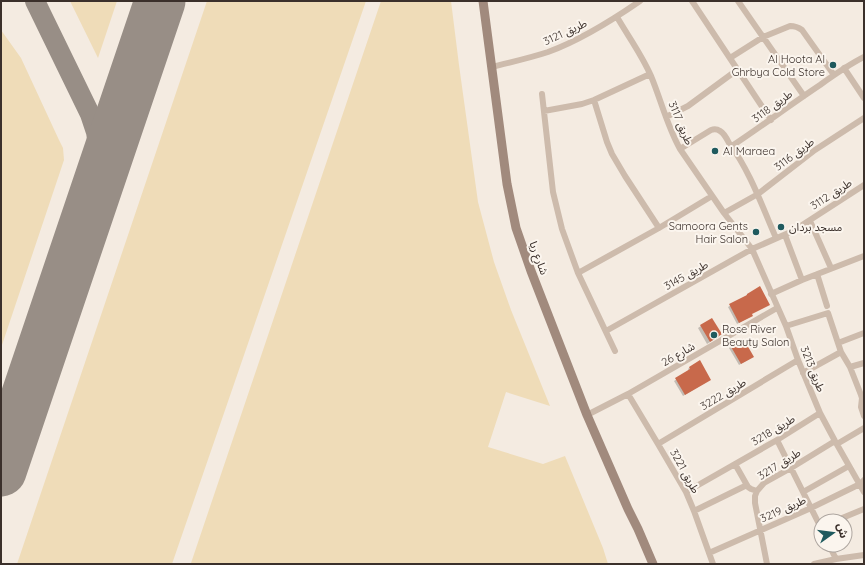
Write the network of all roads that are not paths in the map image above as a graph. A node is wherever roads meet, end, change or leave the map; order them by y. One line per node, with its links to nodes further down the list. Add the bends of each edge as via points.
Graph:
1 (483, 1): 9 (main road, شارع ريا)
2 (640, 1): 5 (street, طريق 3121)
3 (692, 1): 8 (street)
4 (738, 1): 6 (street)
5 (616, 17): 9 (street, طريق 3121, via 572,42 548,52); 12 (street, طريق 3117)
6 (763, 37): 8 (street); 13 (street, via 790,26 798,27); 15 (street)
7 (864, 57): 10 (street, طريق 3118)
8 (730, 58): 11 (street)
9 (492, 67): 53 (main road, شارع ريا, via 507,184 516,228)
10 (844, 68): 13 (street, طريق 3118); 16 (street)
11 (737, 70): 19 (street, via 688,106); 21 (street)
12 (650, 74): 17 (street); 19 (street, طريق 3117)
13 (834, 75): 15 (street, طريق 3118)
14 (542, 94): 18 (street)
15 (804, 96): 21 (street, طريق 3118)
16 (864, 98)
17 (594, 100): 18 (street); 29 (street, via 612,154)
18 (544, 110): 35 (street, via 556,211)
19 (666, 117): 23 (street, طريق 3117)
20 (864, 118): 25 (street, طريق 3116, via 815,150)
21 (770, 120): 22 (street, طريق 3118)
22 (732, 146): 23 (street, via 719,130 715,129); 25 (street)
23 (680, 148): 26 (street, طريق 3117)
24 (864, 185): 28 (street, طريق 3112)
25 (758, 194): 27 (street, طريق 3116); 31 (street)
26 (712, 196): 27 (street, طريق 3117); 29 (street)
27 (724, 213): 32 (street, طريق 3117)
28 (810, 220): 30 (street, طريق 3112); 34 (street, طريق 3112)
29 (659, 228): 35 (street)
30 (785, 235): 31 (street, طريق 3112); 37 (street)
31 (776, 238): 32 (street, طريق 3145)
32 (752, 249): 38 (street, طريق 3213); 42 (street, طريق 3145)
33 (864, 256): 34 (street)
34 (831, 268): 36 (street)
35 (578, 273): 42 (street)
36 (817, 274): 37 (street); 39 (street)
37 (802, 280): 38 (street)
38 (771, 294): 40 (street, طريق 3213)
39 (827, 306)
40 (777, 308): 41 (street, طريق 3213); 51 (street, شارع 26)
41 (786, 326): 44 (street, via 828,313); 47 (street, طريق 3213)
42 (606, 331): 45 (street)
43 (864, 333): 44 (street)
44 (838, 343): 46 (street)
45 (615, 350)
46 (841, 352): 49 (street); 50 (street)
47 (798, 360): 50 (street, طريق 3213); 58 (street, طريق 3222)
48 (864, 363): 49 (street)
49 (850, 367): 54 (street, via 862,398)
50 (803, 373): 52 (street, طريق 3213)
51 (628, 394): 53 (street, شارع 26); 58 (street, طريق 3221)
52 (820, 413): 56 (street, طريق 3218); 57 (street, طريق 3213)
53 (587, 415): 69 (main road, شارع ريا)
54 (864, 416)
55 (863, 429): 57 (street, طريق 3217)
56 (777, 440): 59 (street, طريق 3218); 61 (street)
57 (836, 442): 60 (street, طريق 3213); 61 (street, طريق 3217)
58 (658, 444): 65 (street, طريق 3221)
59 (735, 464): 63 (street); 65 (street, طريق 3218)
60 (849, 466): 62 (street, طريق 3213); 66 (street)
61 (791, 468): 64 (street, طريق 3217, via 764,483); 66 (street)
62 (862, 482): 67 (street, طريق 3213); 68 (street, طريق 3219)
63 (747, 485): 64 (street); 71 (street)
64 (757, 491): 74 (street, طريق 3217, via 755,503)
65 (686, 492): 71 (street, طريق 3221)
66 (803, 492): 68 (street)
67 (864, 492)
68 (811, 508): 72 (street); 74 (street, طريق 3219)
69 (628, 509): 79 (main road, شارع ريا); 80 (main road, شارع ريا)
70 (864, 509): 73 (street)
71 (694, 511): 75 (street, طريق 3221)
72 (814, 513)
73 (853, 514)
74 (761, 529): 75 (street, طريق 3219); 82 (street, طريق 3217)
75 (709, 553): 81 (street, طريق 3221)
76 (833, 553): 78 (street)
77 (864, 555): 78 (street)
78 (836, 559): 83 (street)
79 (646, 564)
80 (653, 564)
81 (713, 564)
82 (766, 564)
83 (814, 564)

